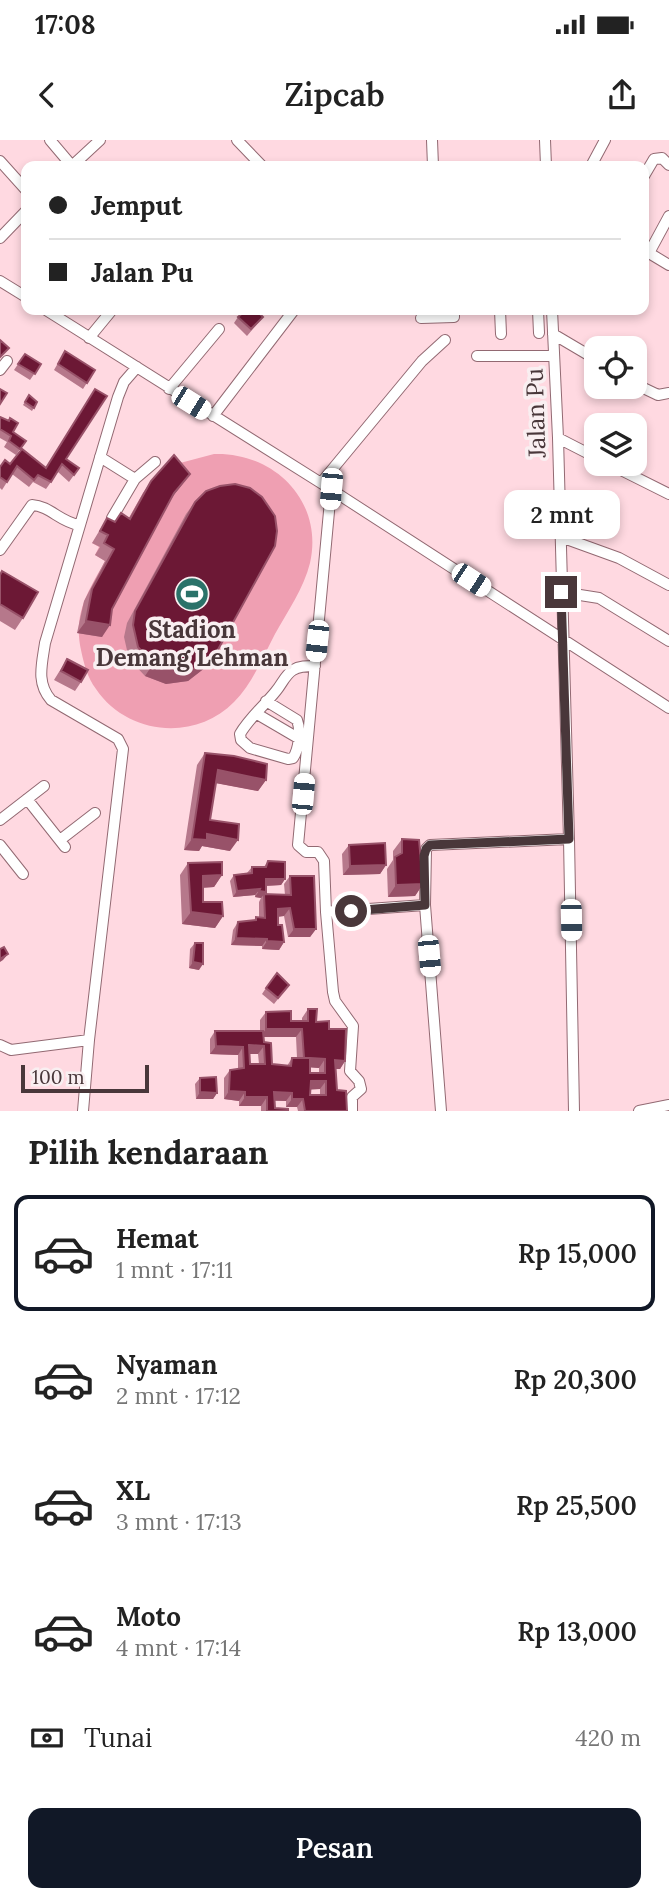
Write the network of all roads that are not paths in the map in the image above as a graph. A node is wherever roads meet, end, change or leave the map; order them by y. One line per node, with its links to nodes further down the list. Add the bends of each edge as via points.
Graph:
1 (50, 140): 8 (street)
2 (100, 140): 9 (street)
3 (237, 140): 10 (street)
4 (432, 140): 11 (street)
5 (545, 140): 12 (street)
6 (606, 140): 13 (street)
7 (0, 161): 16 (street)
8 (68, 161)
9 (77, 161)
10 (257, 161)
11 (433, 161)
12 (546, 161)
13 (594, 161)
14 (669, 165): 15 (street, via 654,159)
15 (649, 168)
16 (21, 184)
17 (21, 216): 19 (street)
18 (669, 216): 20 (street)
19 (0, 238)
20 (649, 246)
21 (649, 253): 22 (street)
22 (669, 265)
23 (0, 281): 24 (street)
24 (21, 294)
25 (54, 315): 37 (street)
26 (108, 315): 37 (street)
27 (287, 315): 46 (street)
28 (454, 315): 32 (street)
29 (500, 315): 35 (street)
30 (538, 315): 34 (street)
31 (552, 315): 36 (street, Jalan Pu)
32 (421, 318)
33 (219, 329): 43 (street)
34 (539, 333)
35 (501, 334)
36 (554, 334): 39 (street); 41 (street, Jalan Pu)
37 (89, 338): 42 (street)
38 (444, 340): 53 (street)
39 (584, 352)
40 (477, 356): 41 (street)
41 (554, 356): 47 (street, Jalan Pu)
42 (137, 367): 43 (street); 49 (street, via 121,389)
43 (169, 389): 46 (street)
44 (647, 390): 45 (street, via 658,396)
45 (669, 393)
46 (213, 416): 53 (street)
47 (558, 438): 48 (street); 58 (street, Jalan Pu)
48 (584, 451)
49 (100, 457): 52 (street); 57 (street)
50 (155, 461): 52 (street)
51 (633, 476): 55 (street)
52 (135, 480): 56 (street)
53 (321, 483): 54 (street)
54 (331, 489): 62 (street); 64 (street)
55 (669, 494)
56 (112, 518)
57 (79, 525): 59 (street, via 32,505); 78 (street, via 45,643 40,680 51,700 118,738 123,749)
58 (561, 537): 60 (street, via 619,558); 61 (street, Jalan Pu)
59 (0, 550)
60 (669, 585)
61 (561, 592): 62 (street, Jalan Pu); 63 (street, via 599,598)
62 (564, 640): 66 (street); 73 (street, Jalan Pu)
63 (669, 641)
64 (315, 666): 65 (street, via 293,669); 77 (street, via 298,845 306,852 318,852 324,861)
65 (266, 701): 67 (street); 68 (street, via 297,720)
66 (669, 708)
67 (257, 714): 68 (street); 68 (street, via 240,734 250,748 293,758)
68 (298, 738)
69 (44, 786): 70 (street)
70 (27, 799): 71 (street, via 63,844); 72 (street)
71 (95, 813)
72 (0, 821)
73 (569, 839): 76 (street, via 430,845 424,856); 84 (street, Jalan Pu)
74 (0, 845): 75 (street)
75 (23, 874)
76 (425, 905): 77 (street); 83 (street)
77 (326, 912): 82 (street, via 335,1001 353,1026 350,1071 360,1089 352,1097)
78 (89, 1040): 79 (street, via 11,1050); 81 (street)
79 (0, 1045)
80 (669, 1105): 85 (street)
81 (83, 1111)
82 (352, 1111)
83 (441, 1111)
84 (574, 1111)
85 (639, 1111)

